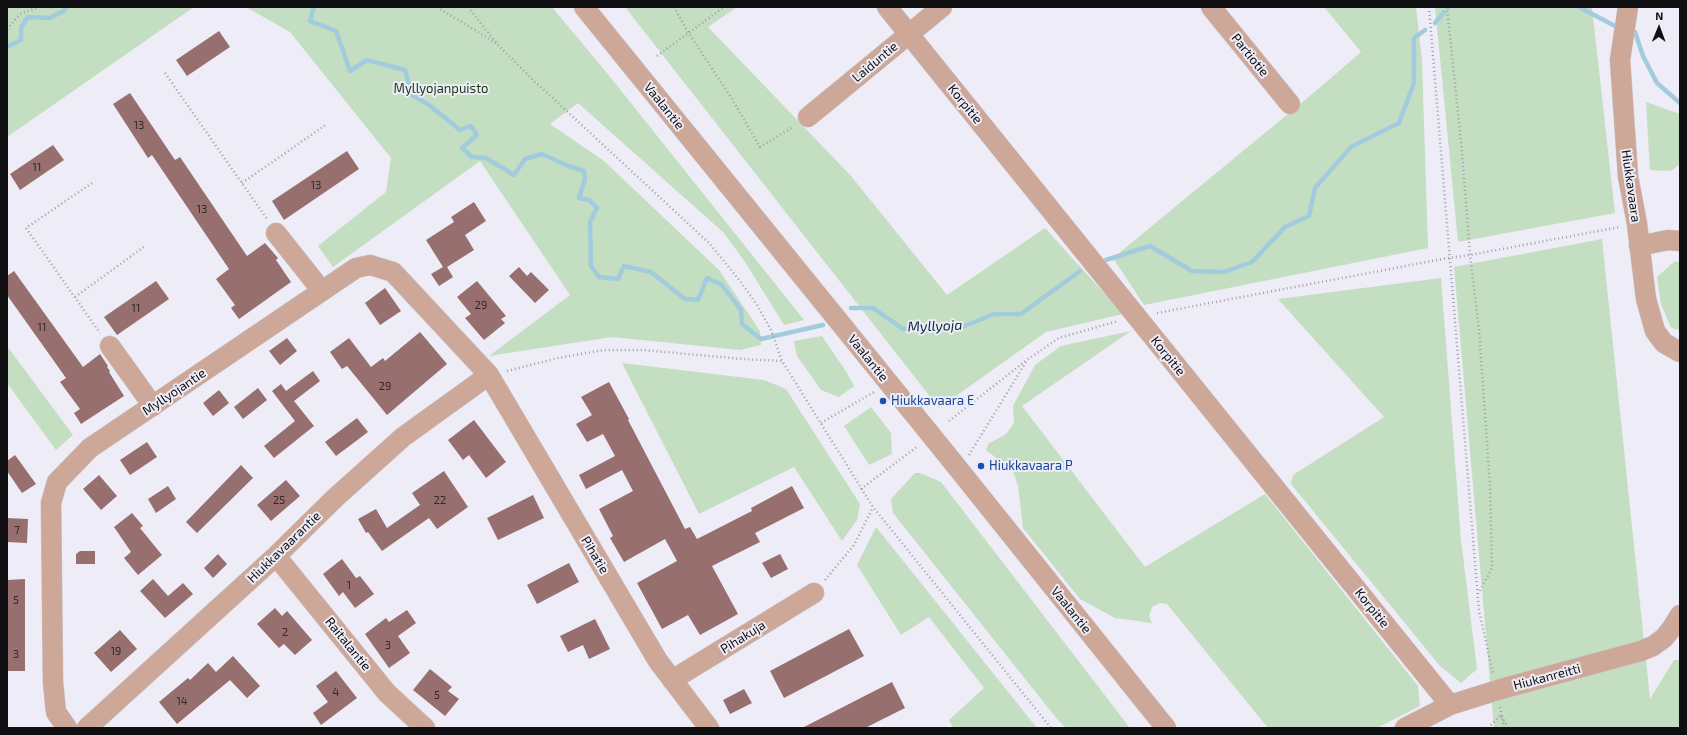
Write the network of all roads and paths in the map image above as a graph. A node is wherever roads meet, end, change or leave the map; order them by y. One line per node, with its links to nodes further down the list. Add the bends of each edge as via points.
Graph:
1 (39, 7): 13 (path, via 20,14)
2 (437, 7): 16 (path)
3 (468, 7): 16 (path)
4 (584, 7): 59 (street, Vaalantie)
5 (674, 7): 14 (path)
6 (724, 7): 14 (path)
7 (887, 7): 15 (street, Korpitie)
8 (942, 7): 15 (street, Laiduntie)
9 (1211, 7): 19 (street, Partiotie)
10 (1429, 7): 30 (path)
11 (1446, 7): 29 (path, via 1462,151)
12 (1628, 7): 24 (street, Hiukkavaara, via 1620,60 1628,176)
13 (7, 29)
14 (688, 32): 17 (path); 20 (path, via 760,147)
15 (909, 34): 20 (street, Laiduntie); 33 (street, Korpitie)
16 (498, 45): 37 (path, via 709,243 757,305)
17 (657, 56)
18 (165, 73): 22 (path)
19 (1290, 104)
20 (808, 117)
21 (327, 124): 22 (path)
22 (242, 183): 25 (path)
23 (92, 184): 32 (path, via 26,228)
24 (1637, 224): 28 (street, Hiukkavaara); 29 (path)
25 (276, 233): 31 (street)
26 (1680, 240): 28 (street)
27 (145, 246): 32 (path)
28 (1639, 246): 35 (street, Hiukkavaara, via 1646,299 1655,331 1664,343)
29 (1470, 255): 30 (path); 49 (path, via 1479,329 1490,485 1492,568)
30 (1448, 258): 33 (path); 49 (path)
31 (322, 292): 38 (street, Myllyojantie, via 356,268 370,265 393,272); 40 (street, Myllyojantie)
32 (75, 297): 34 (path)
33 (1137, 317): 36 (path, via 1059,338); 53 (street, Korpitie)
34 (110, 346): 40 (street)
35 (1680, 352)
36 (1028, 359): 41 (path); 44 (path, via 968,455)
37 (782, 361): 38 (path, via 642,350 604,350); 42 (path)
38 (489, 375): 47 (street, Hiukkavaarantie, via 404,437 335,498); 51 (street, Pihatie, via 658,661)
39 (879, 396): 42 (path, via 875,391)
40 (153, 406): 54 (street, Myllyojantie, via 90,448 57,482 51,503 53,682 56,712)
41 (949, 421)
42 (821, 423): 45 (path)
43 (918, 446): 45 (path)
44 (974, 461)
45 (861, 489): 46 (path)
46 (873, 507): 48 (path, via 854,544); 58 (path)
47 (276, 556): 55 (street, Hiukkavaarantie); 56 (street, Raitalantie, via 387,693)
48 (814, 593): 51 (street, Pihakuja)
49 (1478, 594): 52 (path, via 1479,611)
50 (1677, 625): 52 (street, Hiukanreitti, via 1653,646 1641,651)
51 (672, 680): 57 (street, Pihatie)
52 (1496, 691): 53 (street, Hiukanreitti)
53 (1450, 705): 60 (street, Hiukanreitti)
54 (67, 728)
55 (87, 728)
56 (425, 728)
57 (709, 728)
58 (1051, 728)
59 (1166, 728)
60 (1405, 728)
61 (1488, 728): 62 (path, via 1501,715)
62 (1508, 728)

